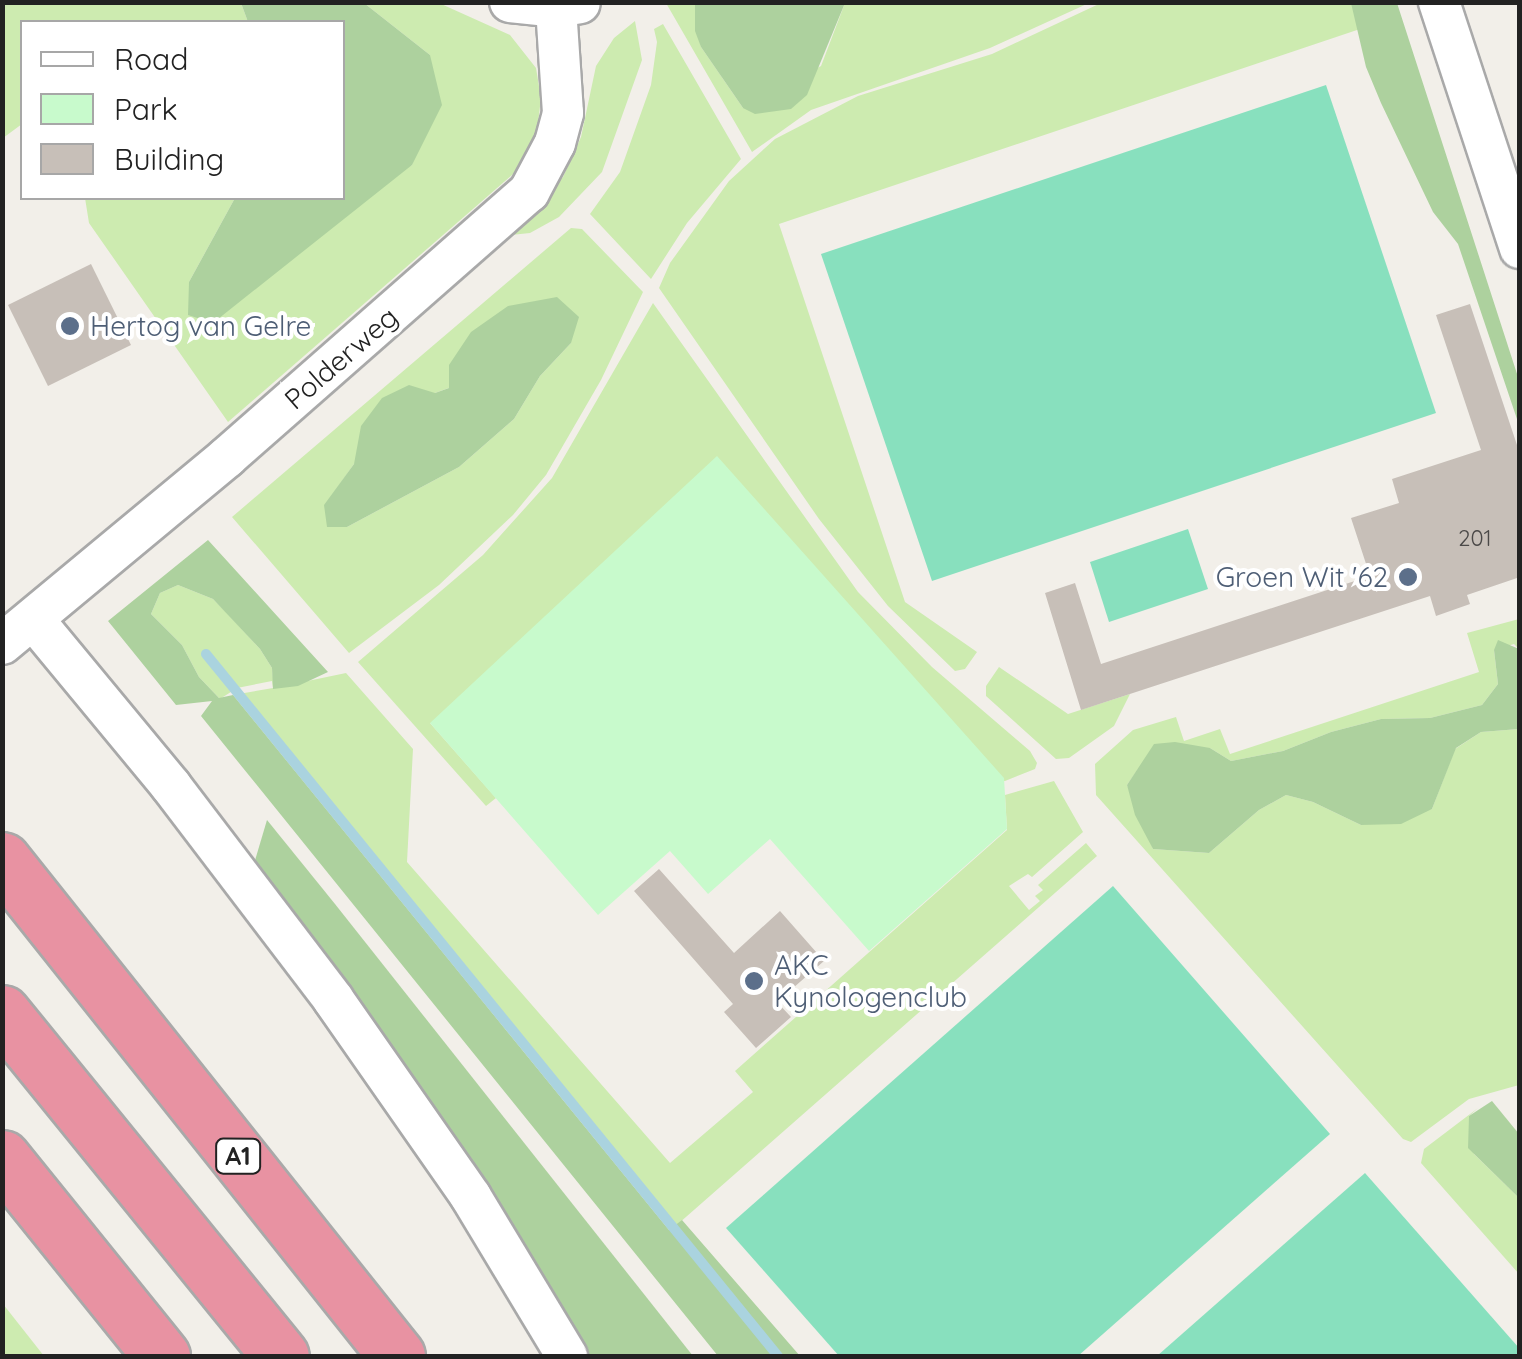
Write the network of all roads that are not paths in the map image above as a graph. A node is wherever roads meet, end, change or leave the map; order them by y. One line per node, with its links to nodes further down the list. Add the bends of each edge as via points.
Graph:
1 (510, 2): 3 (street)
2 (1439, 2): 4 (street)
3 (569, 5): 5 (street, Polderweg, via 562,113 555,143 529,192)
4 (1520, 248)
5 (18, 632): 12 (street, via 171,786 333,999 470,1198)
6 (2, 860): 11 (highway, A1)
7 (2, 1014): 10 (highway)
8 (2, 1158): 9 (highway)
9 (162, 1356)
10 (281, 1356)
11 (397, 1356)
12 (568, 1356)

